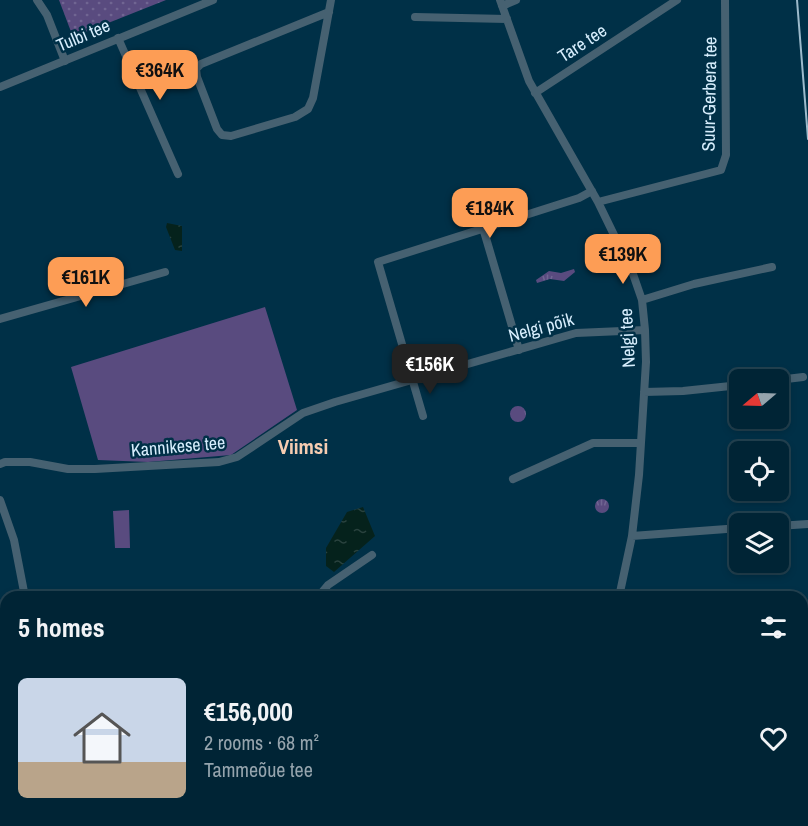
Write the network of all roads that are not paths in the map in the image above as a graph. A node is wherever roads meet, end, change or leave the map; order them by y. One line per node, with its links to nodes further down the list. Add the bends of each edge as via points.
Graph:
1 (37, 0): 12 (street)
2 (213, 0): 11 (street, Tulbi tee)
3 (331, 0): 8 (street)
4 (516, 0): 7 (street)
5 (677, 0): 14 (street, Tare tee)
6 (725, 0): 17 (street, Suur-Gerbera tee, via 726,155 721,170)
7 (501, 3): 10 (street, Nelgi tee)
8 (328, 12): 8 (street, via 308,110 231,136 222,135 196,69)
9 (415, 17): 10 (street)
10 (507, 19): 14 (street, Nelgi tee)
11 (118, 38): 12 (street, Tulbi tee); 15 (street)
12 (65, 61): 13 (street, Tulbi tee)
13 (0, 87)
14 (535, 93): 16 (street, Nelgi tee)
15 (178, 174)
16 (592, 191): 17 (street, Nelgi tee); 18 (street)
17 (598, 201): 21 (street, Nelgi tee)
18 (483, 228): 24 (street); 27 (street, via 378,262)
19 (772, 267): 21 (street)
20 (165, 272): 22 (street)
21 (642, 300): 23 (street, Nelgi tee)
22 (0, 320)
23 (645, 330): 24 (street, Nelgi põik, via 576,333); 29 (street, Nelgi tee)
24 (519, 350): 27 (street, Nelgi põik)
25 (803, 377): 26 (street)
26 (789, 379)
27 (413, 381): 30 (street); 32 (street, Kannikese tee, via 303,413 237,457 219,462 95,470 30,462)
28 (729, 386): 29 (street)
29 (644, 392): 31 (street, Nelgi tee)
30 (423, 416)
31 (641, 443): 33 (street, via 593,442); 38 (street, Nelgi tee)
32 (0, 464)
33 (513, 479)
34 (0, 502): 40 (street, via 14,540)
35 (808, 524): 36 (street)
36 (789, 525)
37 (729, 529): 38 (street)
38 (632, 536): 42 (street, Nelgi tee)
39 (372, 555): 41 (street)
40 (24, 591)
41 (323, 591)
42 (620, 591)

